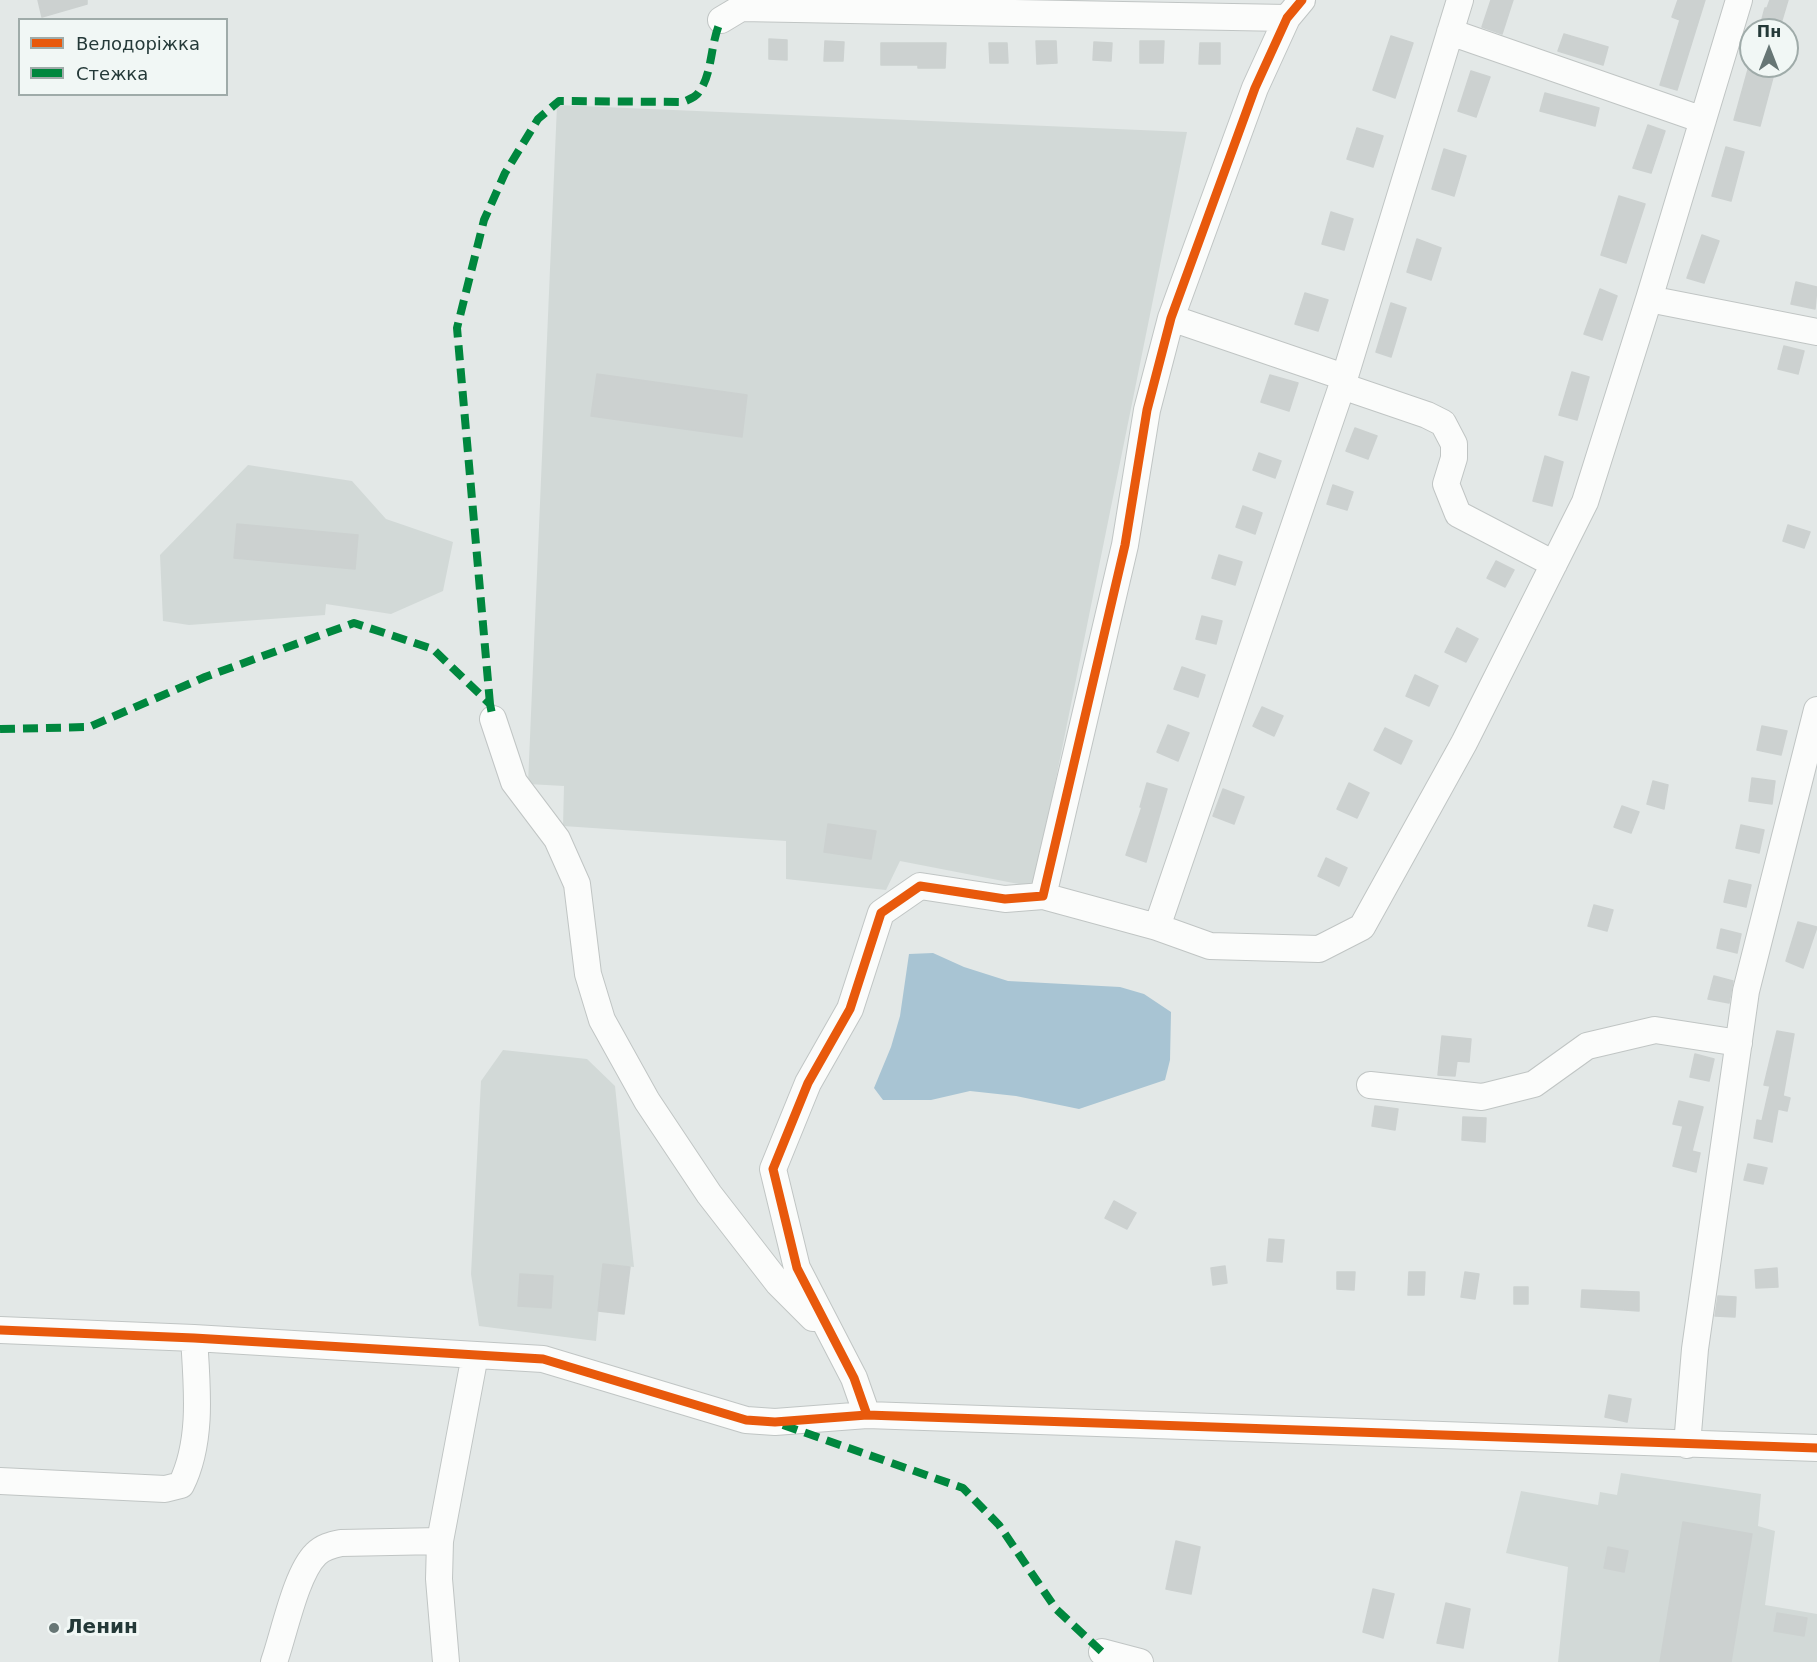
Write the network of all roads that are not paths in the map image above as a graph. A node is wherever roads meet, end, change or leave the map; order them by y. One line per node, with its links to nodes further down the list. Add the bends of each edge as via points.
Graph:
1 (1460, 0): 6 (street)
2 (1739, 0): 7 (street)
3 (788, 4): 4 (street); 5 (street, via 741,8)
4 (1294, 9): 9 (street, via 1255,88)
5 (721, 20)
6 (1450, 32): 7 (street); 11 (street)
7 (1703, 120): 8 (street)
8 (1649, 299): 10 (street); 12 (street, via 1585,502)
9 (1171, 318): 11 (street); 15 (street, via 1148,410 1125,545)
10 (1817, 332)
11 (1343, 382): 12 (street, via 1443,423 1454,444 1446,484 1458,514); 16 (street)
12 (1554, 564): 16 (street, via 1464,742 1362,927 1319,949 1210,946)
13 (1817, 710): 17 (street, via 1746,991)
14 (493, 720): 21 (street, via 514,782 557,839 577,884 588,974 602,1020 646,1101 709,1194 778,1283)
15 (1043, 896): 16 (street); 21 (street, via 1005,899 920,886 881,913 850,1009 808,1083 773,1169 797,1268)
16 (1157, 927)
17 (1738, 1043): 18 (street, via 1656,1030 1587,1046 1534,1084 1482,1097); 24 (street, via 1695,1349)
18 (1370, 1085)
19 (0, 1330): 20 (street)
20 (194, 1338): 22 (street); 26 (street, via 198,1390 193,1450 181,1485 165,1489)
21 (832, 1338): 23 (street, via 854,1378)
22 (475, 1355): 23 (street, via 543,1359 746,1420 775,1422); 27 (street)
23 (867, 1415): 24 (street)
24 (1687, 1445): 25 (street)
25 (1817, 1448)
26 (0, 1481)
27 (440, 1541): 29 (street, via 341,1543 314,1555 304,1571); 30 (street)
28 (1102, 1652): 31 (street)
29 (274, 1662)
30 (446, 1662)
31 (1140, 1662)

